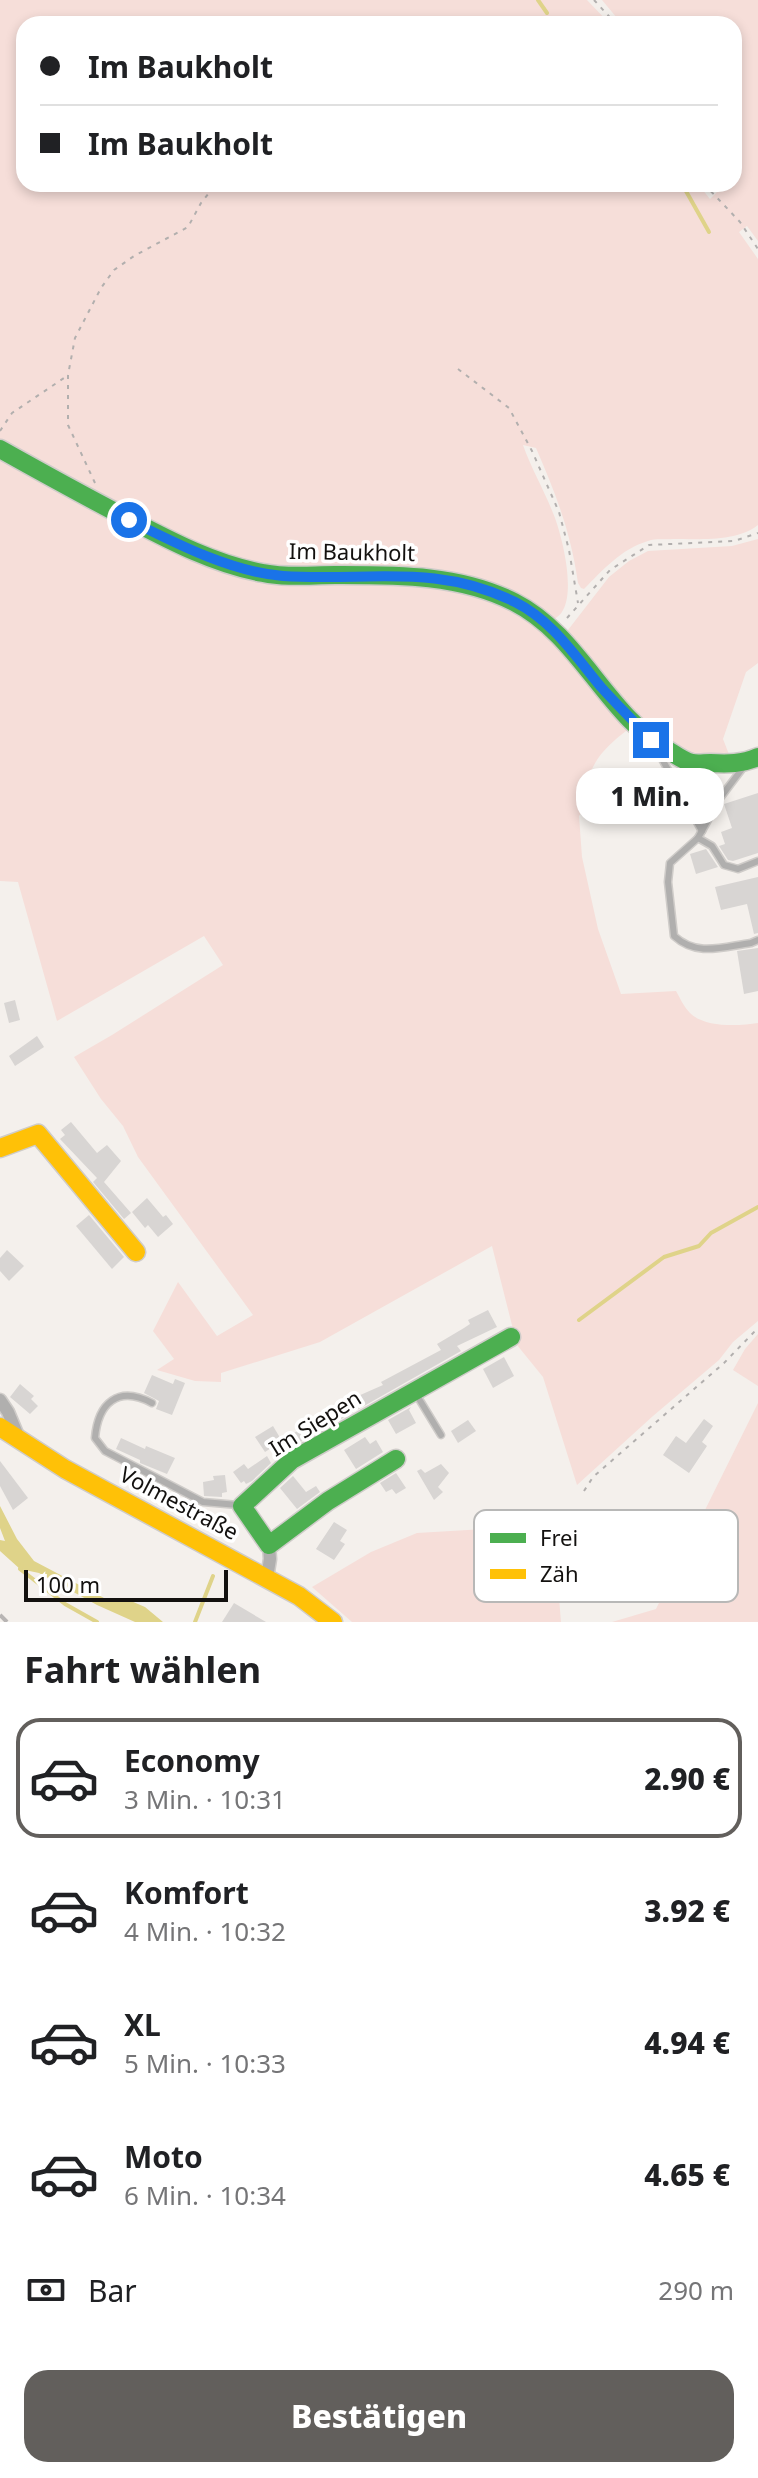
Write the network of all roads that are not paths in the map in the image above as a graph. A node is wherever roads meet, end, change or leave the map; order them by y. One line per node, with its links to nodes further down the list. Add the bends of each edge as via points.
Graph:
1 (0, 449): 2 (street, Im Baukholt, via 171,542 232,564 281,576 411,575 460,582 518,603 557,632)
2 (651, 740): 3 (street, Im Baukholt, via 689,762); 4 (lane)
3 (752, 760): 4 (lane, via 720,798)
4 (700, 834): 5 (lane, via 724,865 738,869); 6 (lane, via 670,863 674,936 700,950)
5 (758, 861)
6 (758, 940)
7 (0, 1148): 8 (street, via 38,1134)
8 (136, 1252)
9 (511, 1337): 10 (street, Im Siepen)
10 (414, 1391): 14 (lane); 17 (street, Im Siepen, via 292,1460)
11 (0, 1400): 15 (street)
12 (152, 1403): 17 (lane, via 124,1394 111,1401 96,1426 95,1438 105,1451 203,1502)
13 (0, 1427): 15 (street, Volmestraße)
14 (441, 1435)
15 (20, 1442): 19 (street, Volmestraße)
16 (396, 1459): 18 (street)
17 (242, 1506): 18 (street)
18 (269, 1545): 19 (street)
19 (267, 1578): 20 (street, Volmestraße)
20 (333, 1622)

